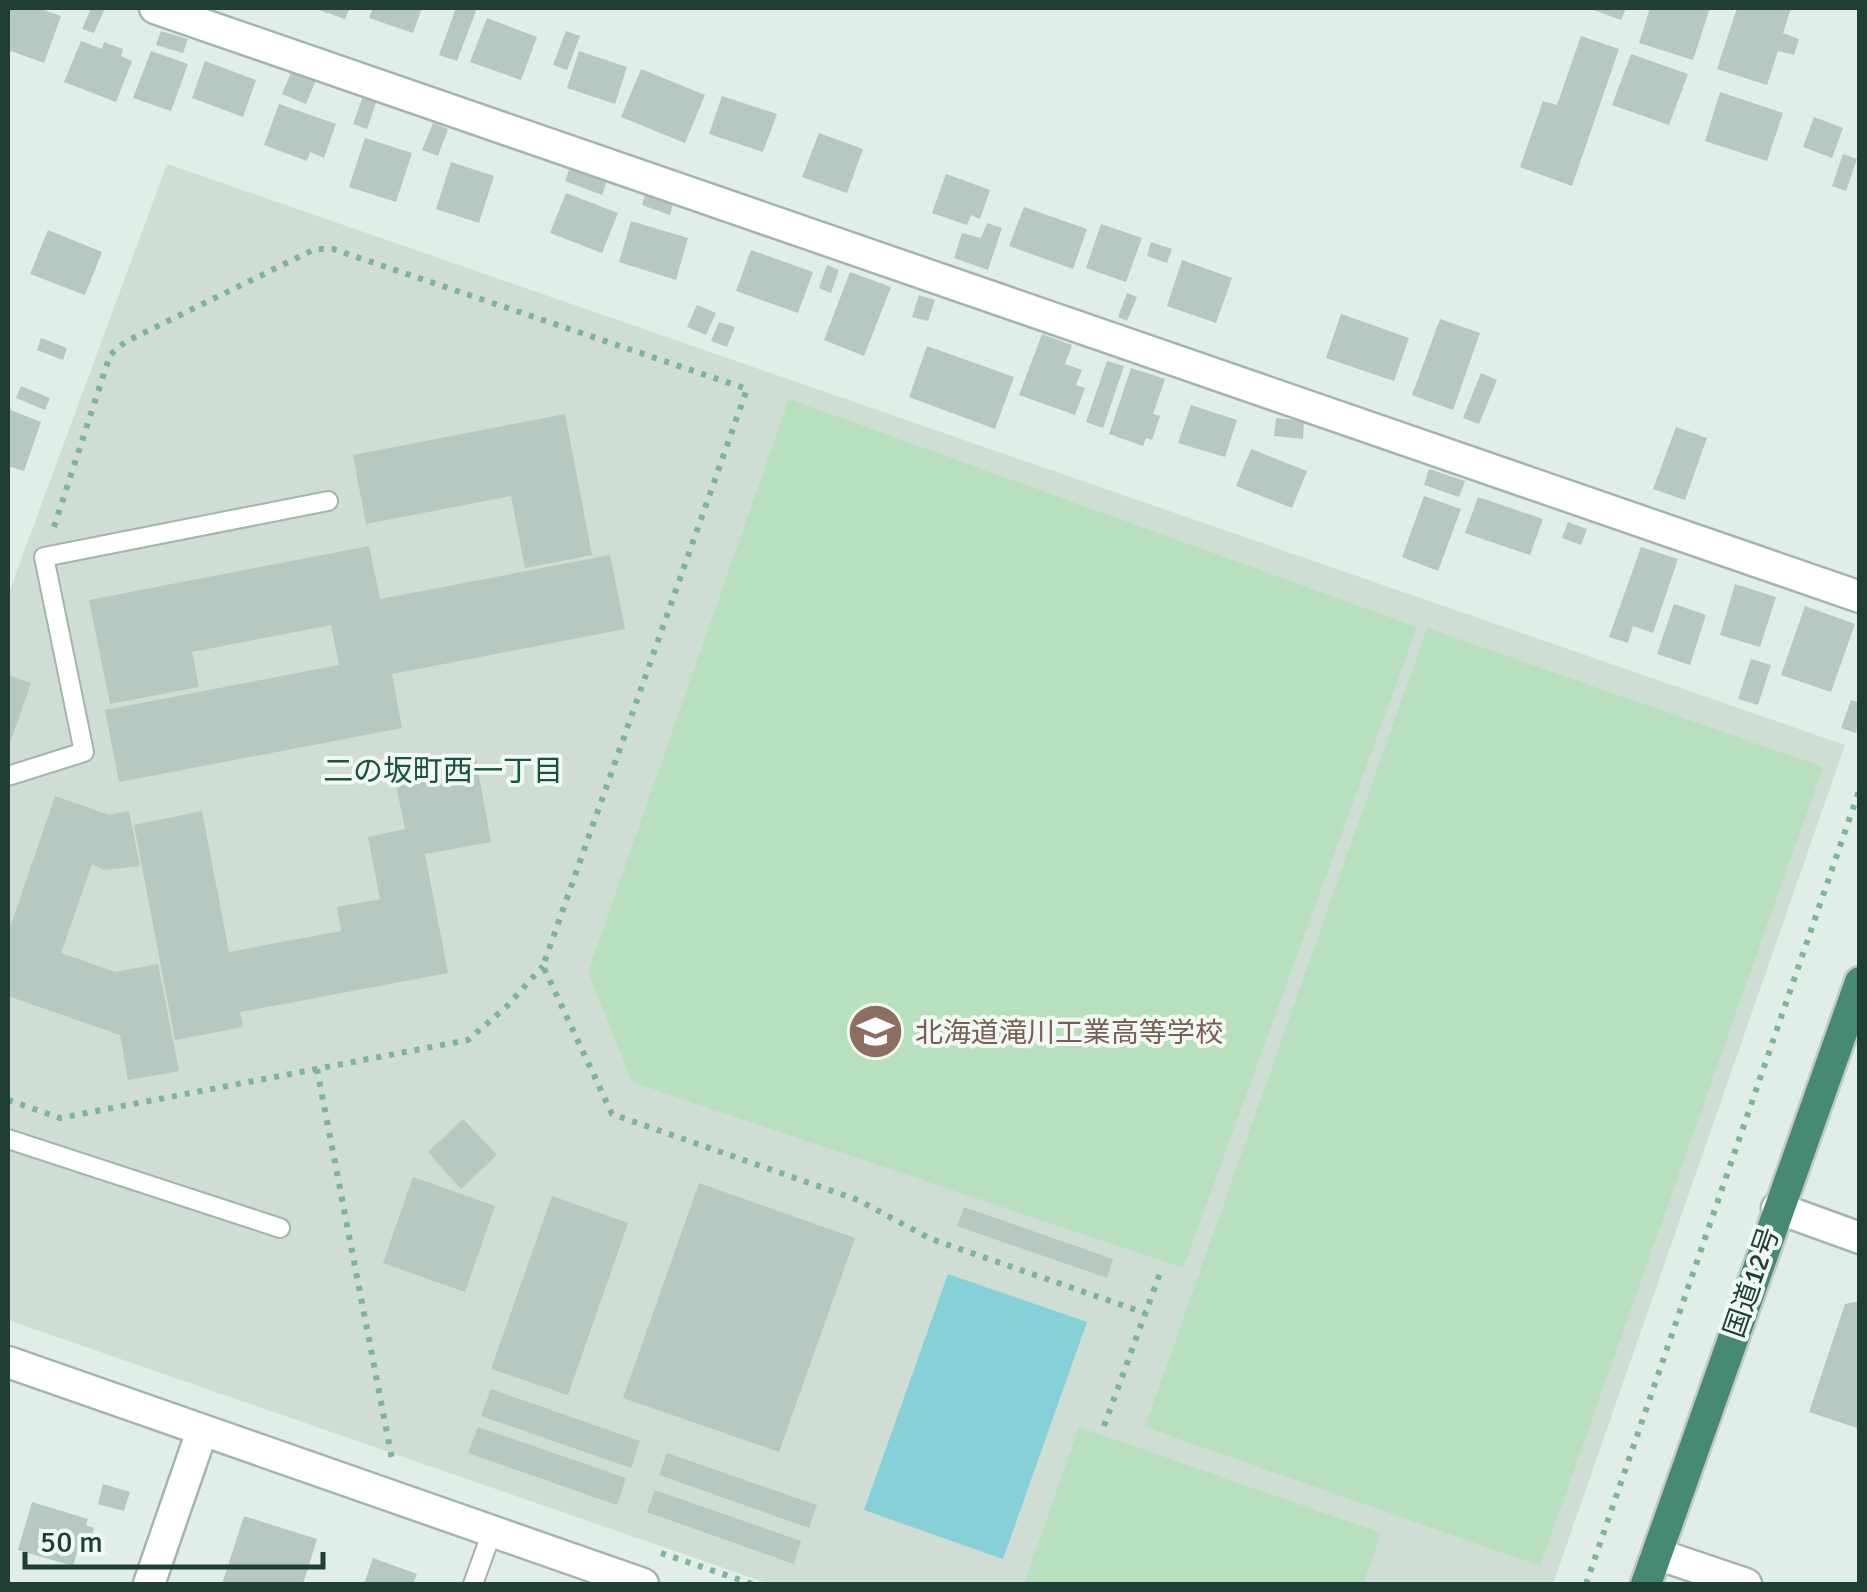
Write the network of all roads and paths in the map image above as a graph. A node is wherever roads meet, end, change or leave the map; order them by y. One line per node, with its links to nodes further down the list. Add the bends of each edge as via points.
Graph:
1 (154, 8): 4 (street)
2 (328, 501): 3 (lane)
3 (44, 557): 5 (lane, via 84,752); 7 (path, via 110,355 315,249 333,249 748,389)
4 (1860, 597)
5 (8, 776)
6 (1860, 788): 26 (path)
7 (543, 966): 9 (path, via 468,1040); 16 (path, via 612,1114 858,1200 931,1240)
8 (1860, 982): 12 (highway, 国道12号)
9 (317, 1070): 10 (path, via 60,1118); 20 (path)
10 (8, 1100)
11 (8, 1139): 13 (lane)
12 (1777, 1208): 14 (street); 22 (highway, 国道12号)
13 (280, 1228)
14 (1860, 1238)
15 (1160, 1272): 16 (path)
16 (1145, 1313): 18 (path)
17 (8, 1362): 19 (street)
18 (1104, 1426)
19 (202, 1431): 21 (street); 23 (street)
20 (392, 1460)
21 (492, 1532): 24 (lane); 25 (street)
22 (1656, 1554): 27 (highway, 国道12号); 28 (street)
23 (149, 1584)
24 (473, 1584)
25 (643, 1584)
26 (1586, 1584)
27 (1646, 1584)
28 (1746, 1584)

